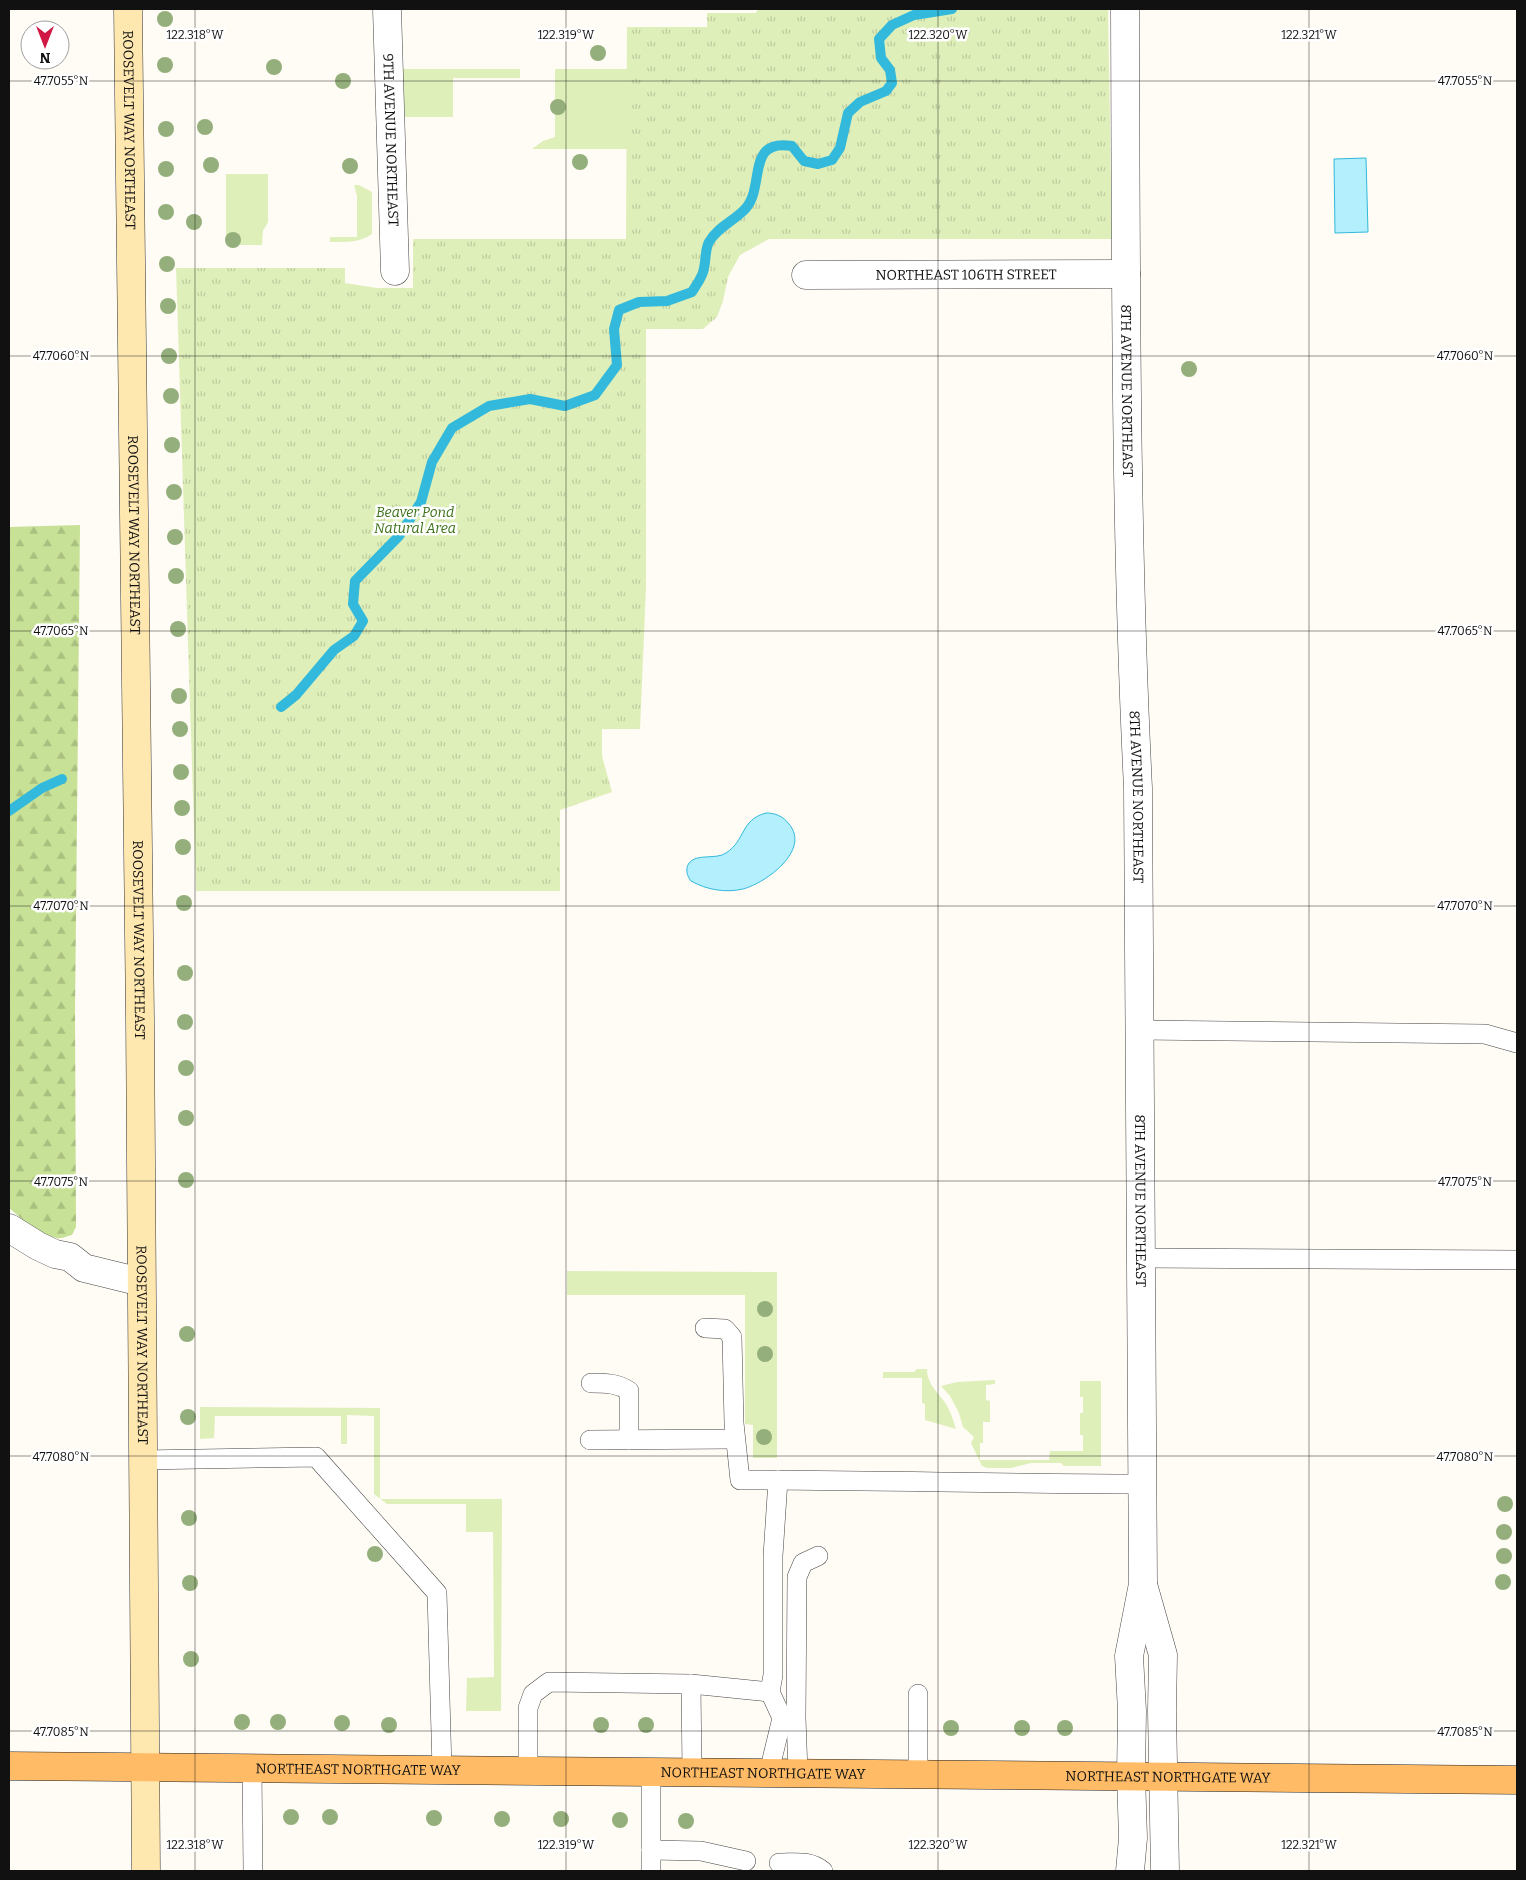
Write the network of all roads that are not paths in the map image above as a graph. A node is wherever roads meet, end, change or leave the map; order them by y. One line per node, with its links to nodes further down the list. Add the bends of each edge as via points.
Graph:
1 (128, 9): 12 (main road, ROOSEVELT WAY NORTHEAST)
2 (387, 9): 4 (street, 9TH AVENUE NORTHEAST)
3 (1125, 9): 5 (street, 8TH AVENUE NORTHEAST)
4 (395, 271)
5 (1126, 274): 6 (street, NORTHEAST 106TH STREET); 7 (street, 8TH AVENUE NORTHEAST)
6 (806, 275)
7 (1140, 1030): 8 (lane, via 1485,1034); 10 (street, 8TH AVENUE NORTHEAST)
8 (1517, 1043)
9 (9, 1228): 12 (street, via 38,1246 70,1257 84,1268)
10 (1141, 1258): 11 (lane); 20 (street, 8TH AVENUE NORTHEAST)
11 (1517, 1260)
12 (141, 1282): 18 (main road, ROOSEVELT WAY NORTHEAST)
13 (705, 1328): 15 (lane, via 725,1329 732,1337)
14 (591, 1382): 17 (lane, via 620,1385 629,1391)
15 (735, 1439): 17 (lane); 19 (lane, via 740,1480)
16 (590, 1440): 17 (lane)
17 (629, 1440)
18 (143, 1460): 27 (main road, ROOSEVELT WAY NORTHEAST); 29 (lane, via 316,1457 437,1593)
19 (778, 1480): 20 (lane); 24 (lane)
20 (1142, 1484): 22 (street, 8TH AVENUE NORTHEAST)
21 (818, 1556): 34 (lane, via 803,1563 798,1577)
22 (1142, 1584): 36 (street, 8TH AVENUE NORTHEAST, via 1129,1656); 37 (street, 8TH AVENUE NORTHEAST, via 1163,1656)
23 (691, 1684): 24 (lane); 30 (lane, via 549,1682 533,1694 528,1708); 32 (lane)
24 (770, 1692): 33 (lane, via 782,1718)
25 (918, 1694): 35 (lane)
26 (9, 1766): 27 (main road, NORTHEAST NORTHGATE WAY)
27 (146, 1767): 28 (main road, NORTHEAST NORTHGATE WAY); 42 (main road, ROOSEVELT WAY NORTHEAST)
28 (252, 1768): 29 (main road, NORTHEAST NORTHGATE WAY); 43 (lane)
29 (442, 1769): 30 (main road, NORTHEAST NORTHGATE WAY)
30 (528, 1770): 31 (main road, NORTHEAST NORTHGATE WAY)
31 (651, 1771): 32 (main road, NORTHEAST NORTHGATE WAY); 39 (lane)
32 (692, 1772): 33 (main road, NORTHEAST NORTHGATE WAY)
33 (769, 1772): 34 (main road, NORTHEAST NORTHGATE WAY)
34 (798, 1772): 35 (main road, NORTHEAST NORTHGATE WAY)
35 (918, 1773): 36 (main road, NORTHEAST NORTHGATE WAY)
36 (1131, 1776): 37 (main road, NORTHEAST NORTHGATE WAY); 46 (street, 8TH AVENUE NORTHEAST)
37 (1164, 1776): 38 (main road, NORTHEAST NORTHGATE WAY); 47 (street, 8TH AVENUE NORTHEAST)
38 (1517, 1780)
39 (651, 1850): 40 (lane, via 701,1851); 44 (lane)
40 (746, 1861)
41 (779, 1863): 45 (lane, via 806,1862)
42 (146, 1871)
43 (252, 1871)
44 (651, 1871)
45 (824, 1871)
46 (1130, 1871)
47 (1165, 1871)

